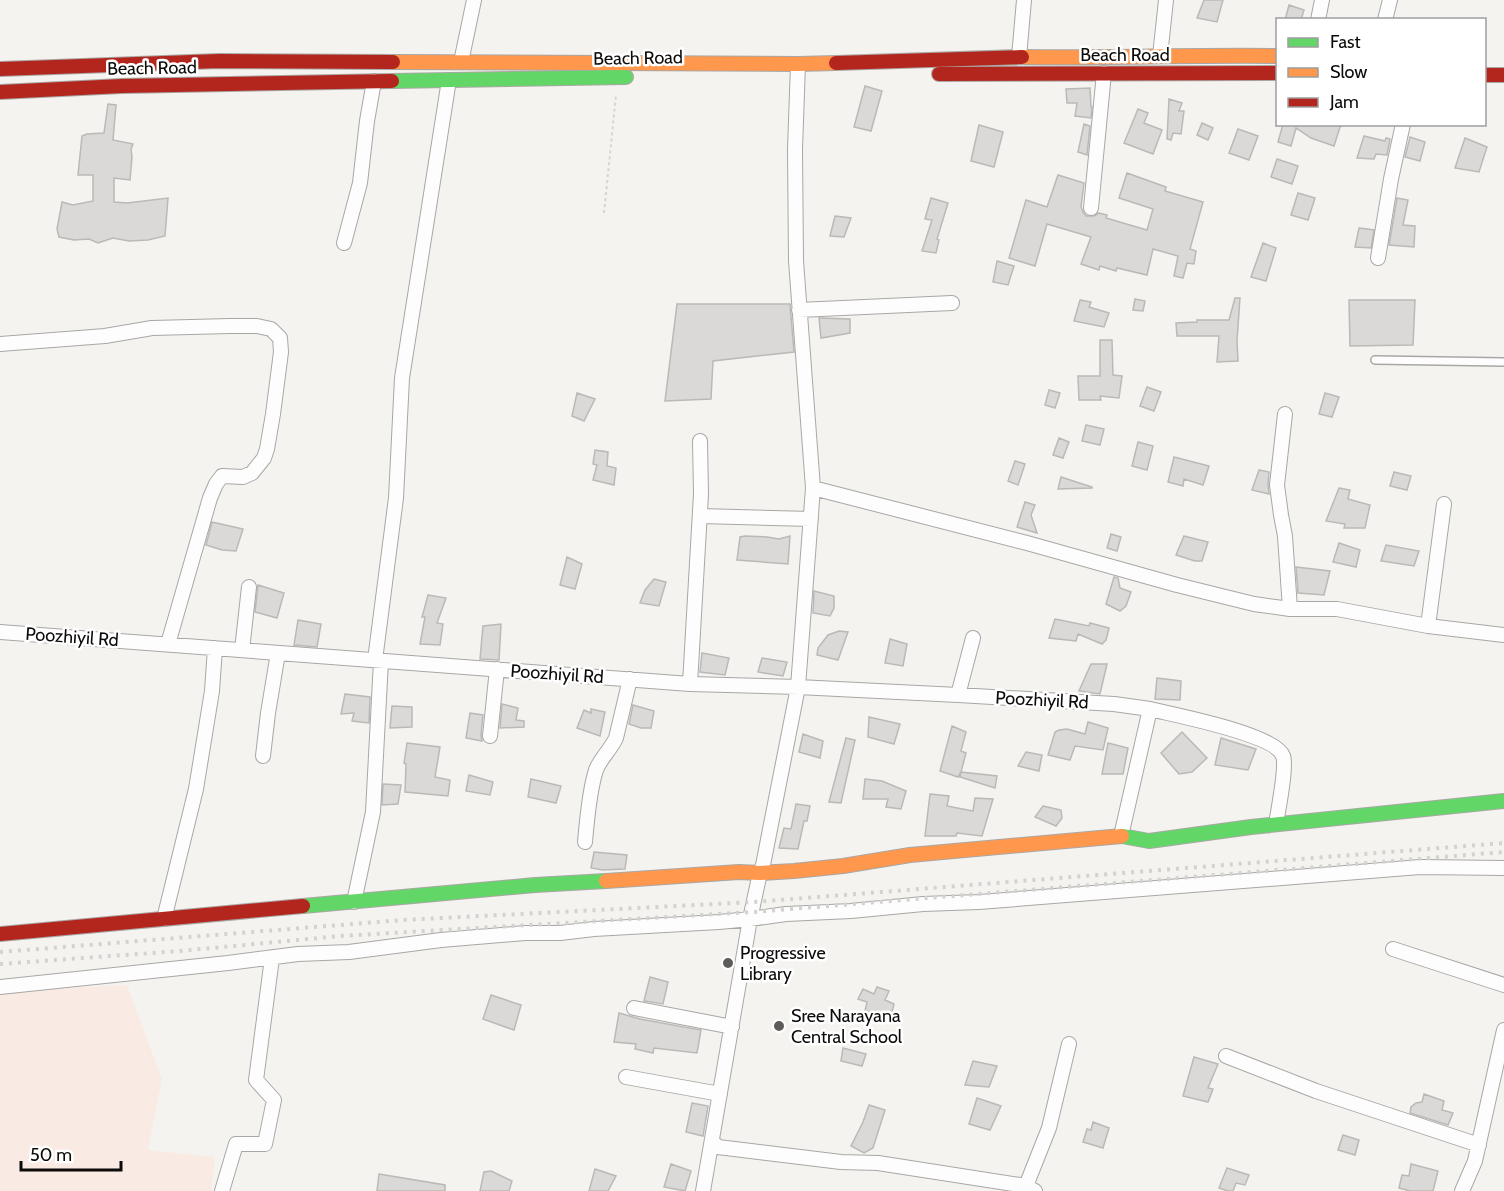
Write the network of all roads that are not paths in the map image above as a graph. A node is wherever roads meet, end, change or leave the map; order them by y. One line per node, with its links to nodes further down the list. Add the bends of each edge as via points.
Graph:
1 (474, 0): 11 (street)
2 (1024, 0): 10 (street)
3 (1166, 0): 8 (street)
4 (1322, 0): 6 (street)
5 (1390, 0): 7 (street)
6 (1318, 18)
7 (1386, 18)
8 (1160, 56): 9 (main road); 10 (main road)
9 (1276, 56)
10 (1019, 57): 13 (main road)
11 (461, 62): 12 (main road, via 219,61); 13 (main road)
12 (0, 69)
13 (797, 69): 16 (main road, Beach Road); 20 (main road, Beach Road); 28 (street, via 795,250)
14 (1104, 73): 15 (main road, Beach Road); 17 (main road, Beach Road); 24 (street)
15 (1276, 73)
16 (903, 74)
17 (926, 74)
18 (1486, 75): 19 (main road)
19 (1504, 75)
20 (449, 80): 21 (main road, Beach Road); 48 (street, via 402,378 396,498)
21 (374, 81): 22 (main road, Beach Road); 25 (street, via 360,183)
22 (0, 92)
23 (1403, 126): 26 (street)
24 (1091, 208)
25 (344, 243)
26 (1378, 258)
27 (952, 303): 28 (street)
28 (799, 310): 34 (street)
29 (0, 344): 44 (street, via 105,336 152,328 230,326 271,329 280,338 273,414 264,458 252,473 243,477 222,476 216,484)
30 (1375, 360): 31 (lane)
31 (1504, 362)
32 (1285, 414): 39 (street, via 1277,485)
33 (700, 441): 36 (street)
34 (813, 488): 37 (street); 39 (street, via 1177,585)
35 (1444, 504): 40 (street)
36 (700, 516): 37 (street); 51 (street)
37 (811, 519): 52 (street)
38 (249, 587): 46 (street)
39 (1290, 609): 40 (street, via 1337,609)
40 (1428, 626): 42 (street)
41 (0, 632): 44 (street, Poozhiyil Rd)
42 (1504, 635)
43 (973, 638): 53 (street)
44 (168, 644): 45 (street, Poozhiyil Rd)
45 (215, 648): 46 (street, Poozhiyil Rd); 64 (street, via 200,767)
46 (242, 650): 47 (street, Poozhiyil Rd)
47 (278, 653): 48 (street, Poozhiyil Rd); 56 (street)
48 (378, 660): 49 (street, Poozhiyil Rd); 63 (street, via 373,812)
49 (497, 669): 50 (street, Poozhiyil Rd); 55 (street)
50 (630, 679): 51 (street, Poozhiyil Rd); 60 (street, via 616,738 596,768)
51 (690, 684): 52 (street, Poozhiyil Rd)
52 (798, 687): 53 (street, Poozhiyil Rd); 62 (street)
53 (958, 695): 54 (street, Poozhiyil Rd)
54 (1150, 709): 58 (street, Poozhiyil Rd, via 1225,726 1280,750 1284,770); 59 (street)
55 (490, 736)
56 (263, 756)
57 (1504, 801): 58 (main road)
58 (1276, 824): 59 (main road, via 1149,841)
59 (1121, 836): 62 (main road)
60 (585, 842)
61 (1504, 868): 65 (street, via 1420,867)
62 (760, 873): 63 (main road, via 536,885); 65 (street)
63 (354, 902): 64 (main road)
64 (164, 919): 66 (main road)
65 (750, 919): 68 (street, via 525,933); 72 (street)
66 (0, 934)
67 (1393, 949): 69 (street)
68 (272, 958): 70 (street); 81 (street, via 256,1080 274,1100 265,1144 236,1144)
69 (1504, 985)
70 (0, 987)
71 (633, 1008): 72 (street)
72 (732, 1027): 77 (street)
73 (1504, 1030): 79 (street)
74 (1069, 1044): 80 (street)
75 (1226, 1056): 79 (street, via 1316,1091)
76 (626, 1077): 77 (street)
77 (720, 1094): 78 (street)
78 (712, 1141): 80 (street, via 718,1147 878,1163); 82 (street)
79 (1479, 1145): 83 (street)
80 (1031, 1189)
81 (222, 1191)
82 (703, 1191)
83 (1462, 1191)

